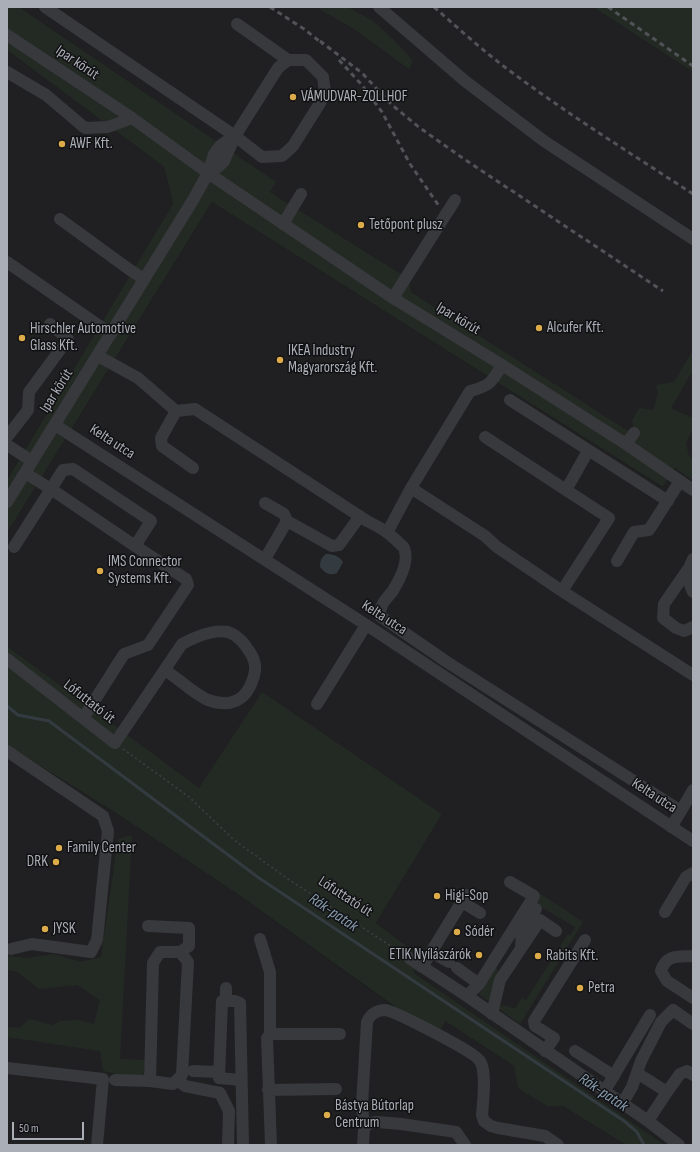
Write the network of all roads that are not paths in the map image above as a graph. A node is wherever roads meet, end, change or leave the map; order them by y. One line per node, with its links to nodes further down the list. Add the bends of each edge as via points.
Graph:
1 (45, 7): 8 (street)
2 (379, 7): 14 (street, via 465,81 544,141)
3 (237, 24): 5 (street)
4 (7, 35): 7 (street, Ipar körút)
5 (288, 60): 8 (street, via 278,68); 8 (street, via 306,60 323,77 325,92 293,146 282,156 262,157)
6 (7, 72): 7 (street, via 46,95 85,128 108,127)
7 (132, 118): 9 (street, Ipar körút)
8 (235, 136): 9 (street, via 220,146 214,154)
9 (208, 173): 13 (street, Ipar körút); 16 (street, Ipar körút)
10 (301, 194): 13 (street)
11 (454, 200): 17 (street)
12 (60, 219): 16 (street)
13 (283, 224): 17 (street, Ipar körút)
14 (693, 239)
15 (7, 262): 19 (street)
16 (144, 279): 19 (street, Ipar körút)
17 (393, 298): 21 (street, Ipar körút)
18 (50, 324): 26 (street, via 68,339 29,392 28,410)
19 (111, 334): 20 (street, Ipar körút)
20 (98, 356): 23 (street, via 138,378); 24 (street, Ipar körút)
21 (502, 364): 28 (street, Ipar körút); 35 (street, via 492,381 484,388 470,391)
22 (510, 400): 30 (street)
23 (176, 411): 32 (street, via 161,438 162,446); 42 (street, via 195,409)
24 (55, 425): 31 (street, Ipar körút); 47 (street, Kelta utca)
25 (634, 433): 28 (street)
26 (7, 437)
27 (485, 437): 37 (street)
28 (626, 444): 34 (street, Ipar körút)
29 (7, 445): 31 (street)
30 (588, 451): 37 (street); 39 (street)
31 (32, 462): 33 (street, Ipar körút)
32 (193, 468)
33 (25, 473): 36 (street); 40 (street, Ipar körút)
34 (680, 481): 38 (street, Ipar körút); 39 (street)
35 (411, 488): 44 (street); 50 (street, via 485,536)
36 (51, 490): 45 (street); 45 (street, via 63,470 72,469 151,521); 46 (street)
37 (566, 490): 50 (street, via 609,518)
38 (693, 490)
39 (668, 501): 48 (street, via 649,530 634,532)
40 (7, 502)
41 (265, 503): 43 (street, via 284,514)
42 (360, 516): 43 (street, via 339,545 332,546); 44 (street)
43 (287, 521): 47 (street)
44 (388, 531): 61 (street, via 404,548 405,559 400,581 383,603 379,611 380,616 447,662)
45 (135, 546): 58 (street, via 186,579 188,585 148,645 124,654)
46 (14, 547)
47 (265, 559): 52 (street, Kelta utca)
48 (617, 561)
49 (691, 563): 51 (street, via 689,584); 53 (street, via 664,604 663,618 684,631)
50 (562, 591): 56 (street)
51 (693, 592)
52 (366, 625): 57 (street); 62 (street, Kelta utca)
53 (693, 627)
54 (7, 659): 58 (street, Lófuttató út)
55 (165, 670): 55 (street, via 182,644 214,632 229,632 241,640 255,661 250,688 242,698 228,703 204,698); 58 (street, Lófuttató út, via 115,743)
56 (693, 675)
57 (317, 704)
58 (84, 717)
59 (7, 751): 73 (street, via 103,816 108,831 97,940 91,952 32,944)
60 (693, 790): 61 (street)
61 (681, 811): 62 (street)
62 (671, 827): 63 (street, Kelta utca)
63 (692, 838)
64 (693, 873): 67 (street, via 686,877)
65 (510, 882): 80 (street, via 534,896)
66 (536, 909): 74 (street, via 522,932)
67 (665, 912)
68 (480, 913): 76 (street, via 464,899)
69 (148, 926): 75 (street, via 189,928 189,946)
70 (556, 930): 74 (street, via 540,920)
71 (260, 939): 89 (street, via 270,972)
72 (585, 940): 88 (street, via 534,1021)
73 (11, 948)
74 (521, 948): 85 (street, via 500,980)
75 (180, 952): 101 (street, via 188,962 182,1075); 103 (street, via 160,952 153,963)
76 (431, 952): 79 (street); 80 (street)
77 (693, 956): 83 (street, via 667,959 661,971 667,981)
78 (409, 958): 79 (street)
79 (422, 967): 82 (street)
80 (479, 984): 82 (street)
81 (226, 988): 84 (street)
82 (467, 996): 85 (street)
83 (693, 998)
84 (226, 1001): 97 (street, via 222,1001); 102 (street, via 240,1003)
85 (492, 1014): 91 (street)
86 (650, 1015): 99 (street)
87 (693, 1024): 98 (street, via 673,1010 661,1022)
88 (536, 1026): 91 (street); 92 (street, via 554,1038)
89 (270, 1034): 90 (street); 105 (street, via 267,1038)
90 (340, 1034)
91 (527, 1039): 92 (street)
92 (545, 1051): 106 (street)
93 (575, 1051): 99 (street)
94 (7, 1068): 111 (street, via 103,1079)
95 (691, 1070): 107 (street, via 680,1074)
96 (193, 1071): 97 (street)
97 (219, 1072): 102 (street, via 219,1078)
98 (637, 1073): 107 (street); 108 (street)
99 (614, 1076): 106 (street)
100 (115, 1080): 103 (street)
101 (177, 1080): 103 (street, via 173,1084); 112 (street, via 185,1086 220,1093 229,1111)
102 (241, 1080): 113 (street)
103 (150, 1081)
104 (336, 1088): 105 (street)
105 (268, 1090): 114 (street)
106 (604, 1092): 108 (street)
107 (667, 1092): 109 (street)
108 (622, 1104): 109 (street)
109 (648, 1122): 118 (street)
110 (364, 1128): 115 (street); 116 (street, via 370,1123 377,1122 456,1132); 117 (street, via 362,1104 366,1026 368,1019 382,1010 390,1011 476,1056 483,1073 484,1121 498,1128 545,1136)
111 (97, 1145)
112 (228, 1145)
113 (243, 1145)
114 (270, 1145)
115 (363, 1145)
116 (465, 1145)
117 (558, 1145)
118 (678, 1145)

